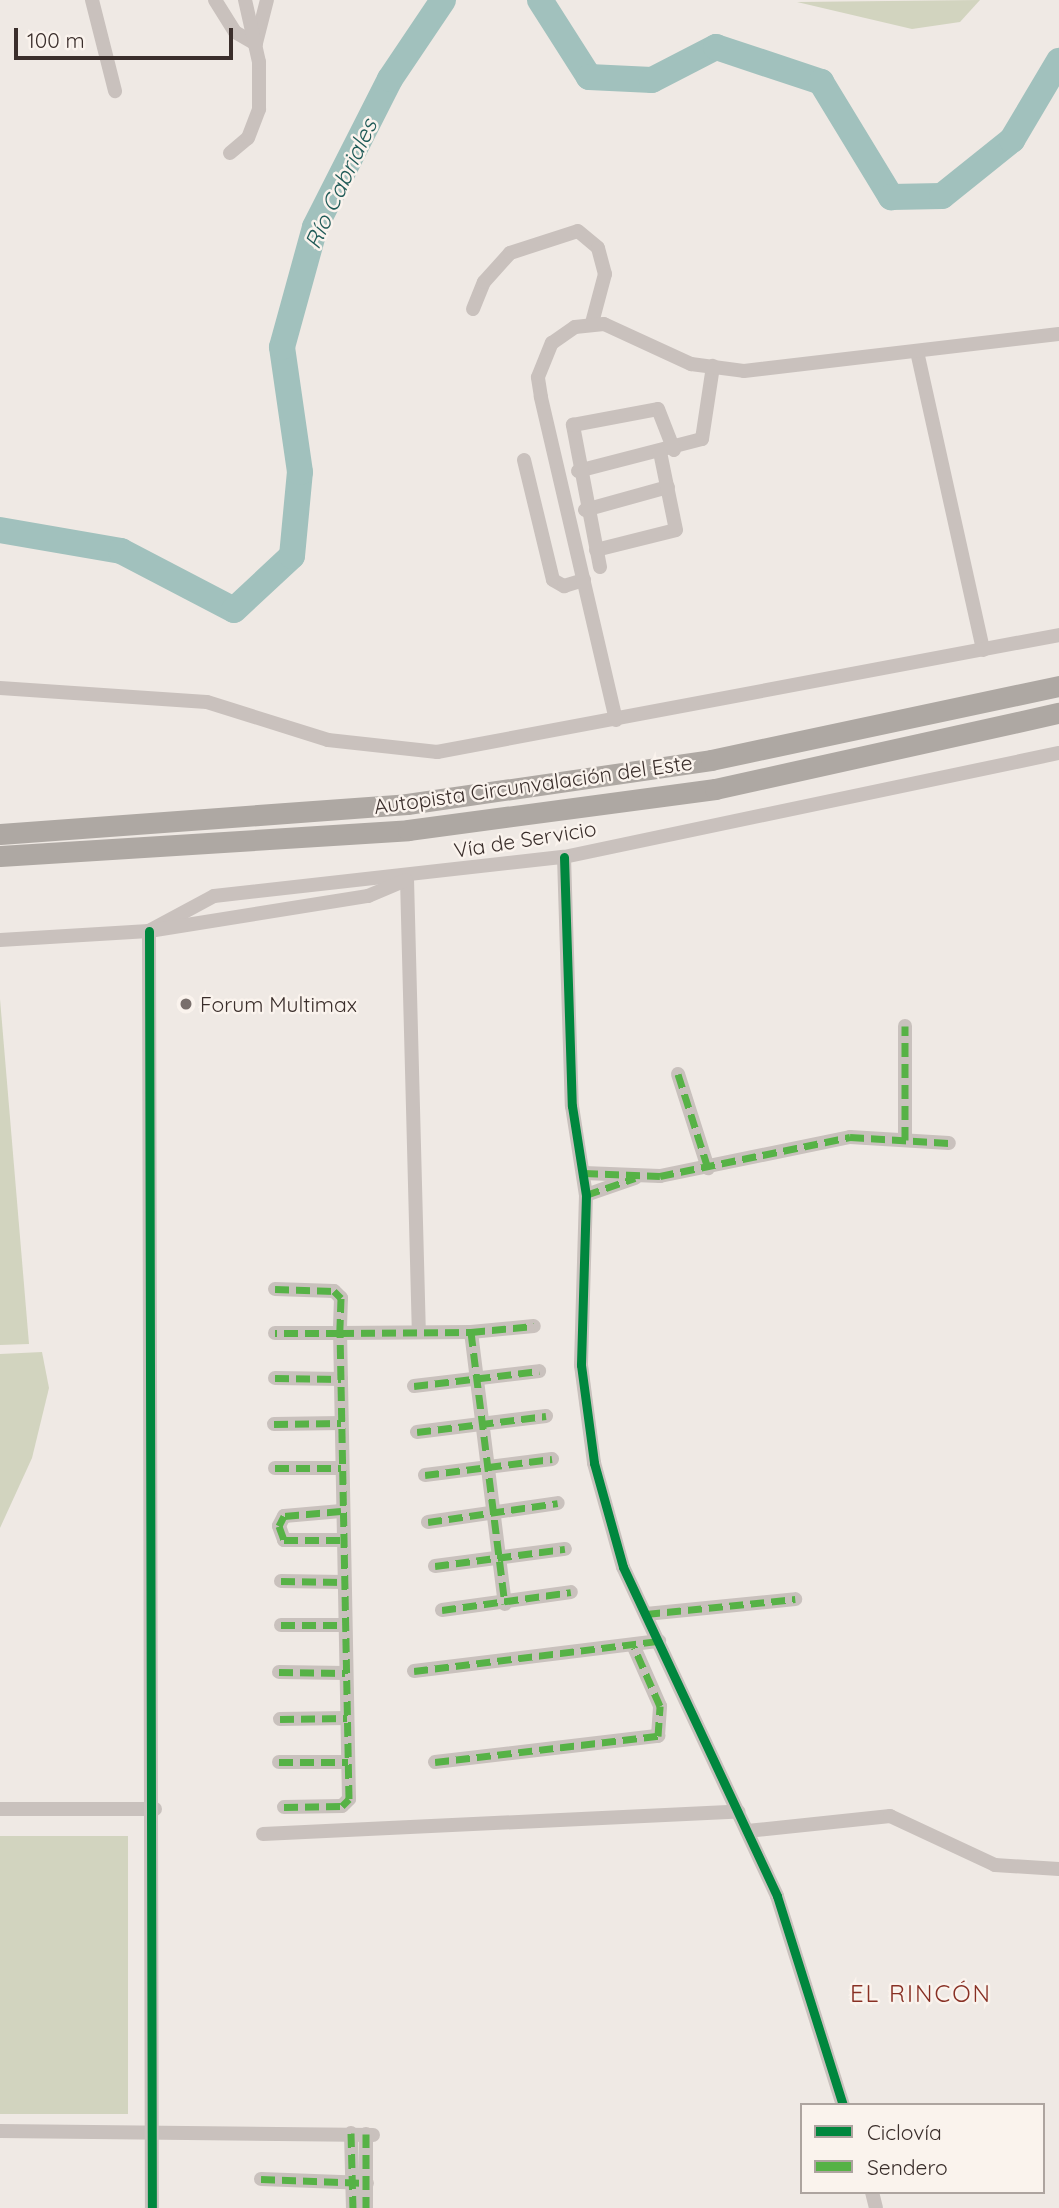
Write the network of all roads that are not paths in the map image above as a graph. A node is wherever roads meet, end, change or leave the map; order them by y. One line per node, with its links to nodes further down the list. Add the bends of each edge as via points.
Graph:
1 (92, 0): 6 (street)
2 (215, 0): 5 (street, via 235,32)
3 (245, 0): 5 (street)
4 (267, 0): 5 (street)
5 (256, 44): 7 (street, via 259,109 248,138)
6 (115, 91)
7 (230, 153)
8 (473, 309): 9 (street, via 484,282 510,253 578,231 598,248 606,274)
9 (592, 323): 12 (street); 20 (street, via 552,343 538,377)
10 (1059, 334): 11 (street)
11 (918, 356): 12 (street, via 787,370); 22 (street)
12 (713, 366): 13 (street, via 704,435)
13 (667, 451): 15 (street); 15 (street, via 658,409 580,421 572,433); 16 (street)
14 (524, 460): 20 (street, via 553,580 565,586)
15 (578, 471): 17 (street)
16 (668, 487): 17 (street); 18 (street, via 676,530)
17 (585, 510): 18 (street)
18 (596, 550): 19 (street)
19 (600, 567)
20 (584, 580): 26 (street)
21 (1059, 635): 22 (street)
22 (983, 650): 26 (street)
23 (1059, 686): 28 (highway, Autopista Circunvalación del Este, via 711,760 421,802)
24 (0, 688): 26 (street, via 207,702 328,740 424,751 539,738)
25 (1059, 713): 29 (highway, Autopista Circunvalación del Este, via 715,789 408,830)
26 (616, 720)
27 (1059, 752): 31 (street, Vía de Servicio)
28 (0, 834)
29 (40, 854): 30 (highway, Autopista Circunvalación del Este); 32 (highway)
30 (0, 856)
31 (564, 857): 33 (street, Vía de Servicio); 43 (street, via 572,1106)
32 (0, 865)
33 (407, 879): 34 (street, Vía de Servicio, via 374,875); 35 (street, via 368,896); 48 (street)
34 (253, 890): 35 (street); 36 (street, Vía de Servicio, via 214,896)
35 (248, 910): 36 (street)
36 (149, 931): 37 (street, Vía de Servicio); 95 (street)
37 (0, 940)
38 (905, 1026): 40 (street)
39 (678, 1074): 42 (street)
40 (905, 1140): 41 (street); 42 (street, via 820,1140)
41 (949, 1143)
42 (708, 1168): 44 (street)
43 (584, 1173): 44 (street); 45 (street)
44 (635, 1178): 45 (street)
45 (586, 1195): 81 (street, via 581,1365 592,1453 623,1567)
46 (275, 1289): 51 (street, via 340,1292)
47 (534, 1326): 49 (street)
48 (419, 1330): 49 (street); 51 (street)
49 (471, 1332): 55 (street)
50 (275, 1333): 51 (street)
51 (340, 1334): 54 (street)
52 (539, 1371): 55 (street)
53 (275, 1378): 54 (street)
54 (341, 1379): 58 (street)
55 (476, 1379): 56 (street); 60 (street)
56 (414, 1386)
57 (546, 1416): 60 (street)
58 (341, 1423): 59 (street); 64 (street)
59 (274, 1424)
60 (482, 1425): 61 (street); 65 (street)
61 (417, 1432)
62 (552, 1459): 65 (street)
63 (275, 1468): 64 (street)
64 (341, 1468): 68 (street)
65 (487, 1469): 66 (street); 69 (street)
66 (425, 1475)
67 (558, 1503): 69 (street)
68 (341, 1511): 71 (street); 71 (street, via 284,1516 279,1526 284,1539)
69 (494, 1514): 70 (street); 73 (street)
70 (428, 1522)
71 (342, 1540): 76 (street)
72 (565, 1549): 73 (street)
73 (500, 1559): 74 (street); 79 (street)
74 (435, 1566)
75 (281, 1581): 76 (street)
76 (343, 1582): 83 (street)
77 (571, 1592): 79 (street)
78 (795, 1599): 81 (street)
79 (505, 1604): 80 (street)
80 (442, 1609)
81 (646, 1614): 84 (street)
82 (281, 1625): 83 (street)
83 (345, 1625): 88 (street)
84 (659, 1641): 85 (street); 97 (street)
85 (634, 1647): 86 (street); 93 (street, via 660,1706 657,1736)
86 (414, 1671)
87 (279, 1672): 88 (street)
88 (345, 1672): 89 (street)
89 (347, 1718): 90 (street); 92 (street)
90 (280, 1719)
91 (279, 1762): 92 (street)
92 (348, 1762): 94 (street, via 348,1805)
93 (435, 1762)
94 (284, 1807)
95 (155, 1809): 96 (street); 102 (street)
96 (0, 1810)
97 (738, 1812): 98 (street); 99 (street)
98 (747, 1831): 100 (street, via 890,1816 995,1865); 101 (street, via 777,1896)
99 (263, 1834)
100 (1059, 1869)
101 (842, 2103)
102 (153, 2129): 103 (street); 104 (street); 107 (street)
103 (0, 2131)
104 (351, 2133): 106 (street); 106 (street, via 370,2134)
105 (261, 2179): 106 (street)
106 (360, 2182): 108 (street); 109 (street)
107 (152, 2208)
108 (353, 2208)
109 (366, 2208)

